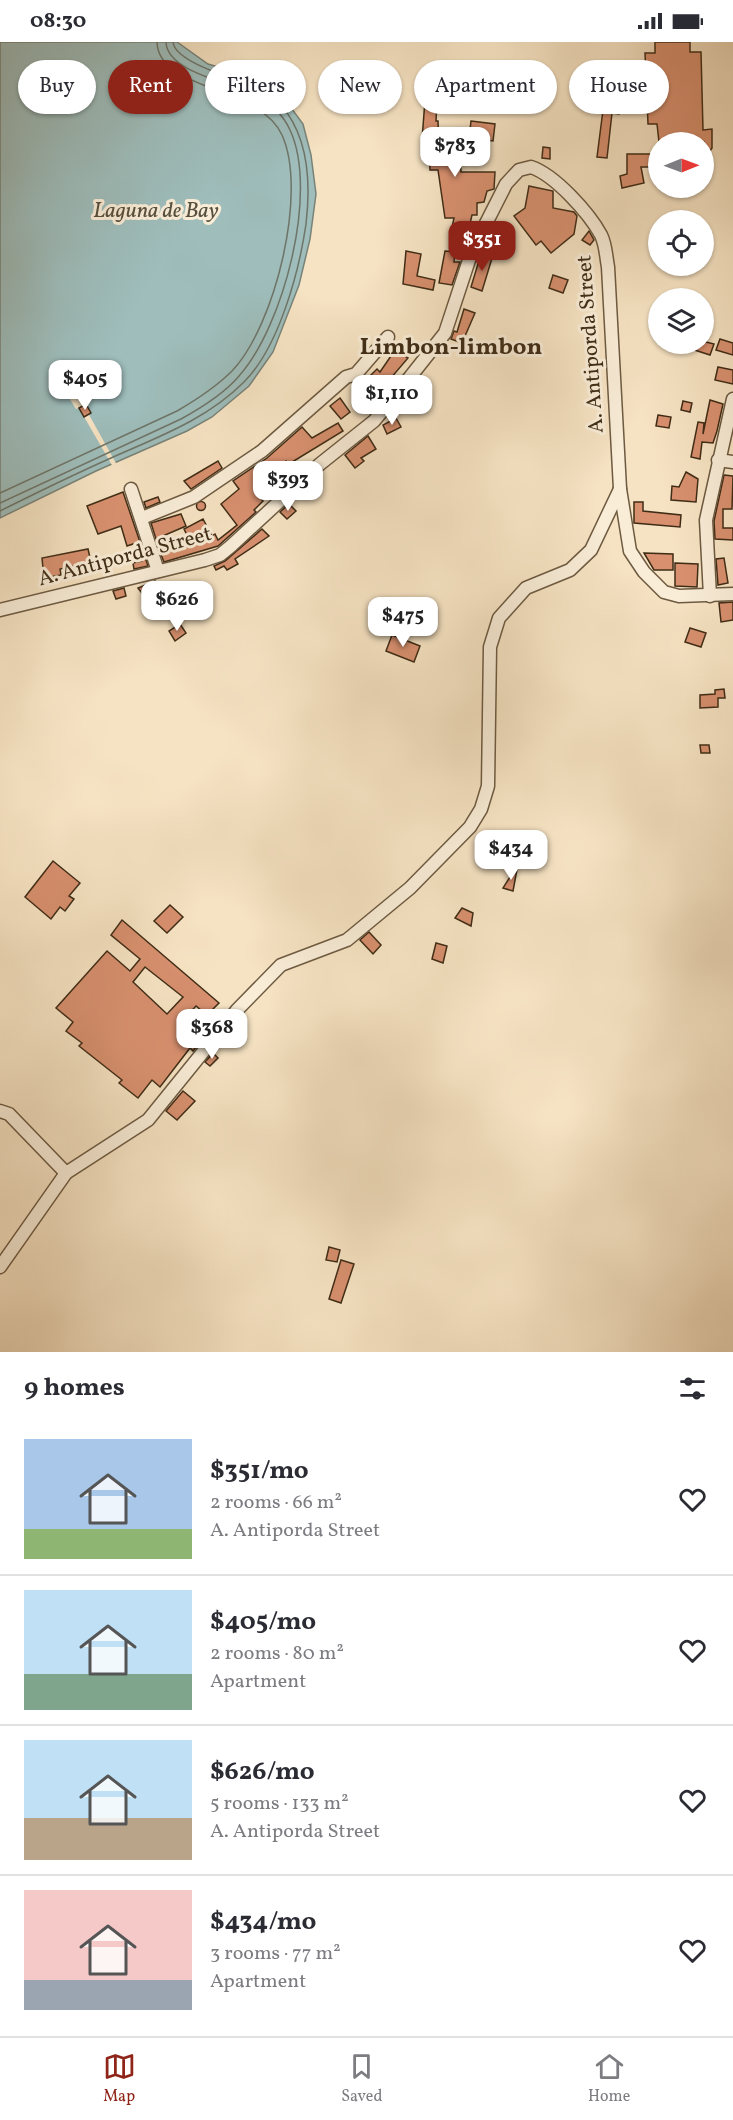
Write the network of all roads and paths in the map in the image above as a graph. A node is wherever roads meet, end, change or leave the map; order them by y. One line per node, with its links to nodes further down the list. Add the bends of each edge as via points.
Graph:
1 (388, 336): 7 (street, via 357,374 346,377 275,442 194,497)
2 (733, 399): 3 (street)
3 (718, 460): 4 (street); 10 (street, via 705,520)
4 (733, 462)
5 (130, 489): 7 (street)
6 (620, 489): 8 (street, A. Antiporda Street, via 608,267 603,240 564,190 536,169 525,168 512,175 486,219 445,333 381,414 220,555); 10 (street, A. Antiporda Street, via 630,551 652,582 664,592 679,596); 13 (street, via 591,550 570,570 526,588 499,618 490,647 488,786 470,827 410,888 347,940 281,964 237,1010 148,1120)
7 (142, 518): 8 (street)
8 (158, 571): 11 (street, A. Antiporda Street)
9 (733, 594): 10 (street, A. Antiporda Street)
10 (710, 596)
11 (0, 610)
12 (0, 1111): 13 (street, via 9,1114)
13 (66, 1173): 14 (street)
14 (0, 1267)

